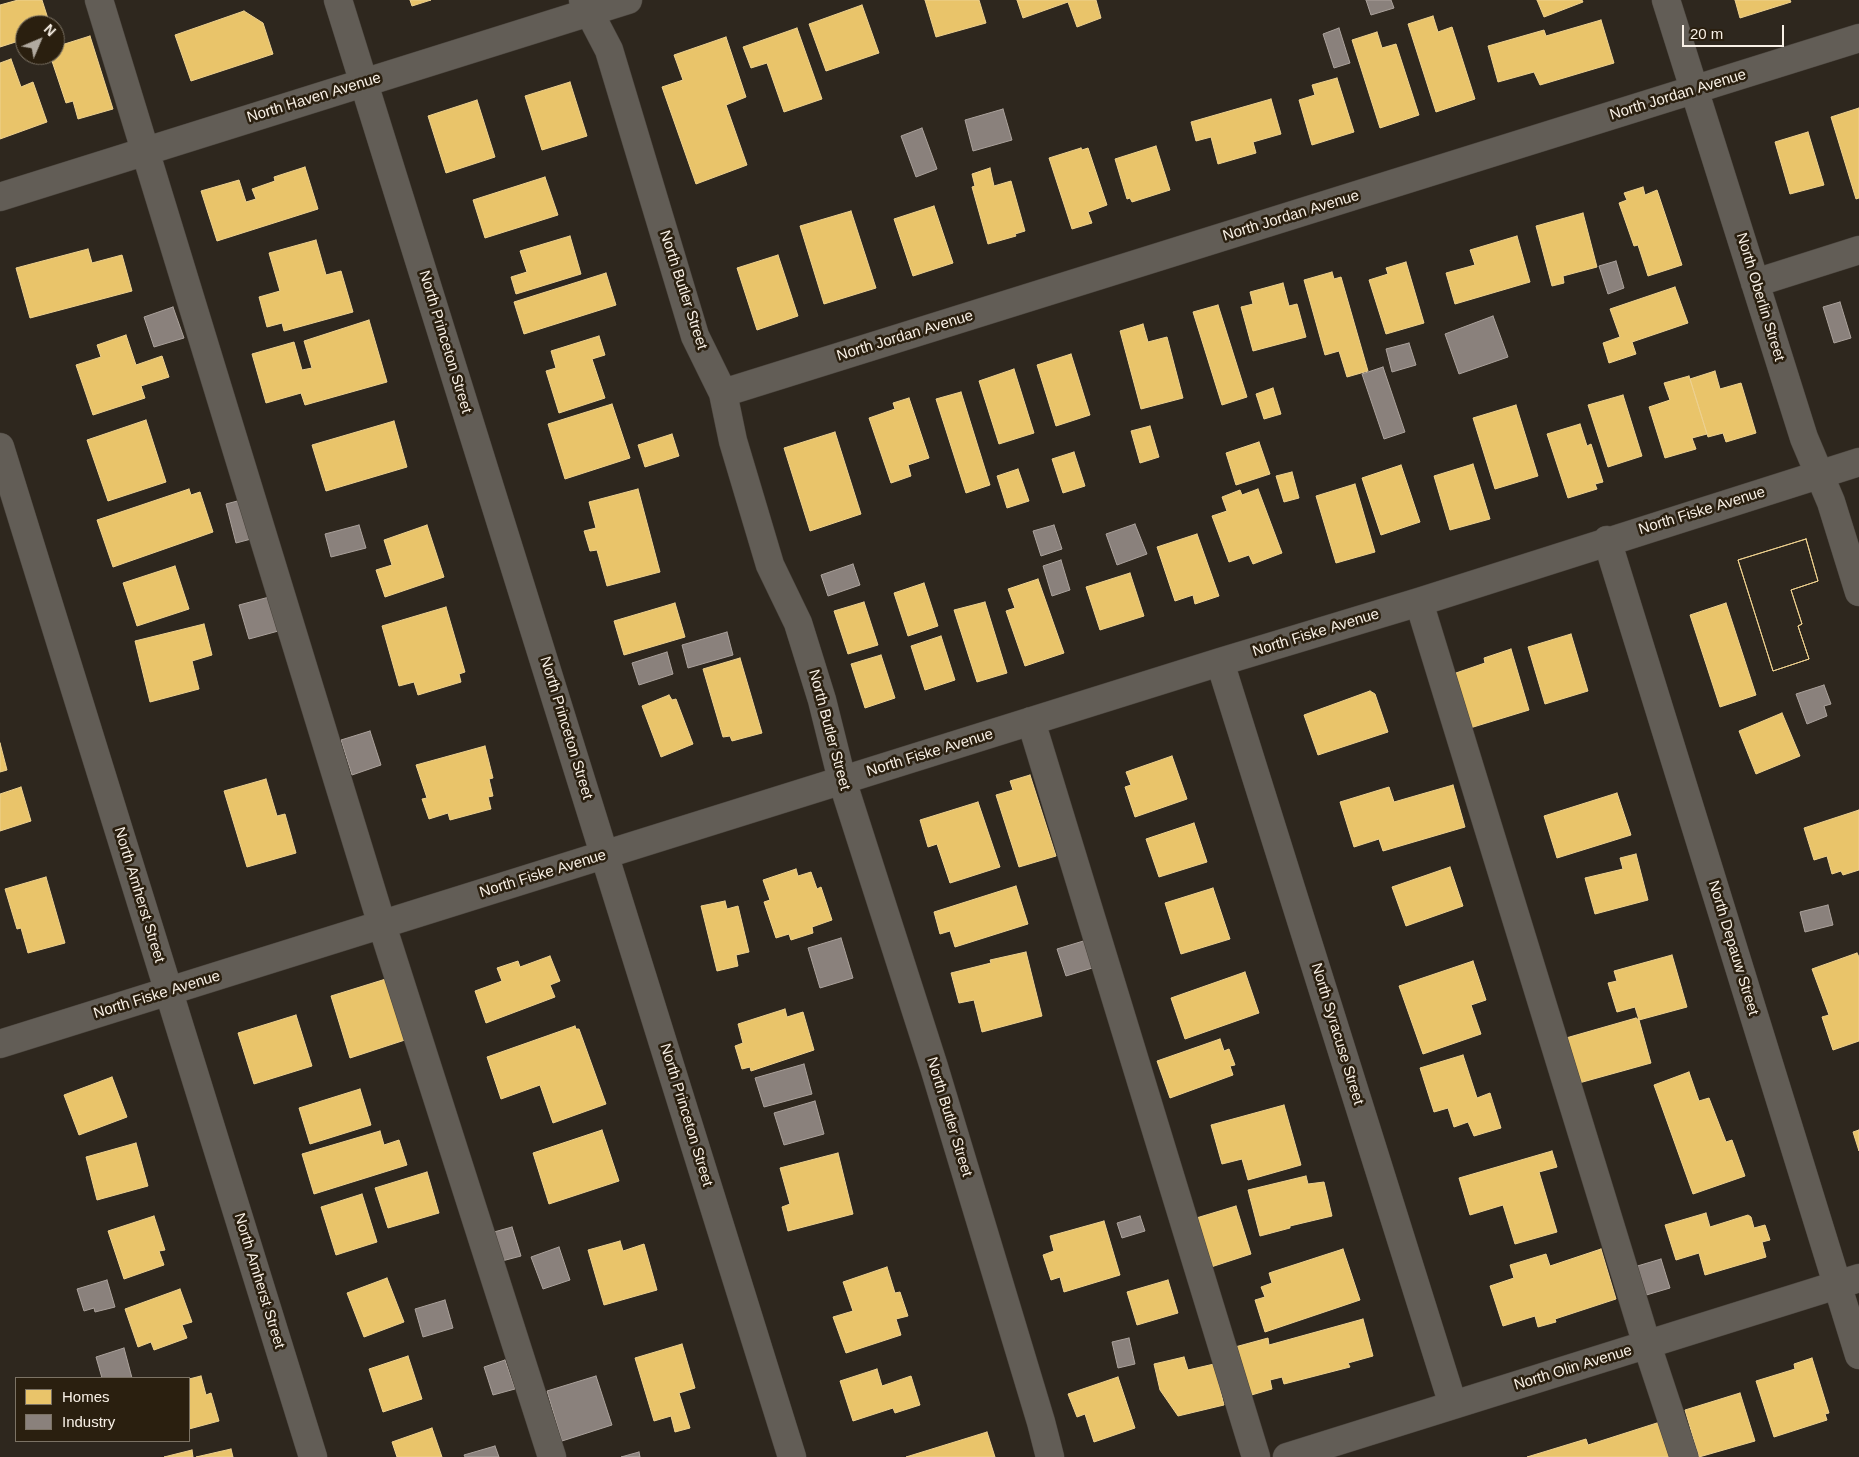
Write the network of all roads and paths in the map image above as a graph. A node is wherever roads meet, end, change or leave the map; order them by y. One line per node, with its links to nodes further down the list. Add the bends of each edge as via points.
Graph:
1 (99, 0): 9 (street)
2 (338, 0): 7 (street, North Princeton Street)
3 (628, 0): 5 (street, North Haven Avenue)
4 (1666, 0): 8 (street, North Oberlin Street)
5 (586, 6): 7 (street, North Haven Avenue); 13 (street, North Butler Street, via 609,50 695,336)
6 (1859, 38): 8 (street, North Jordan Avenue)
7 (364, 83): 9 (street, North Haven Avenue); 23 (street, North Princeton Street)
8 (1695, 90): 12 (street, North Oberlin Street); 13 (street, North Jordan Avenue)
9 (146, 150): 10 (street, North Haven Avenue); 24 (street)
10 (0, 196)
11 (1859, 250): 12 (street)
12 (1756, 283): 16 (street, North Oberlin Street, via 1804,438)
13 (723, 393): 22 (street, North Butler Street, via 733,441 770,565 798,623)
14 (0, 447): 25 (street, North Amherst Street)
15 (1859, 462): 16 (street, North Fiske Avenue)
16 (1819, 474): 17 (street, North Fiske Avenue); 18 (street, North Oberlin Street)
17 (1607, 540): 19 (street, North Fiske Avenue); 27 (street, North Depauw Street)
18 (1859, 592)
19 (1419, 602): 20 (street, North Fiske Avenue); 28 (street)
20 (1220, 662): 21 (street, North Fiske Avenue); 30 (street, North Syracuse Street)
21 (1030, 721): 22 (street, North Fiske Avenue); 35 (street)
22 (842, 780): 23 (street, North Fiske Avenue); 34 (street, North Butler Street, via 937,1076)
23 (605, 855): 24 (street, North Fiske Avenue); 33 (street, North Princeton Street)
24 (382, 925): 25 (street, North Fiske Avenue); 32 (street)
25 (169, 991): 26 (street, North Fiske Avenue); 31 (street, North Amherst Street)
26 (0, 1044)
27 (1848, 1281): 28 (street, North Olin Avenue); 29 (street, North Depauw Street)
28 (1646, 1345): 30 (street, North Olin Avenue); 37 (street)
29 (1859, 1355)
30 (1453, 1405): 36 (street, North Olin Avenue)
31 (313, 1457)
32 (552, 1457)
33 (792, 1457)
34 (1050, 1457)
35 (1256, 1457)
36 (1287, 1457)
37 (1684, 1457)

